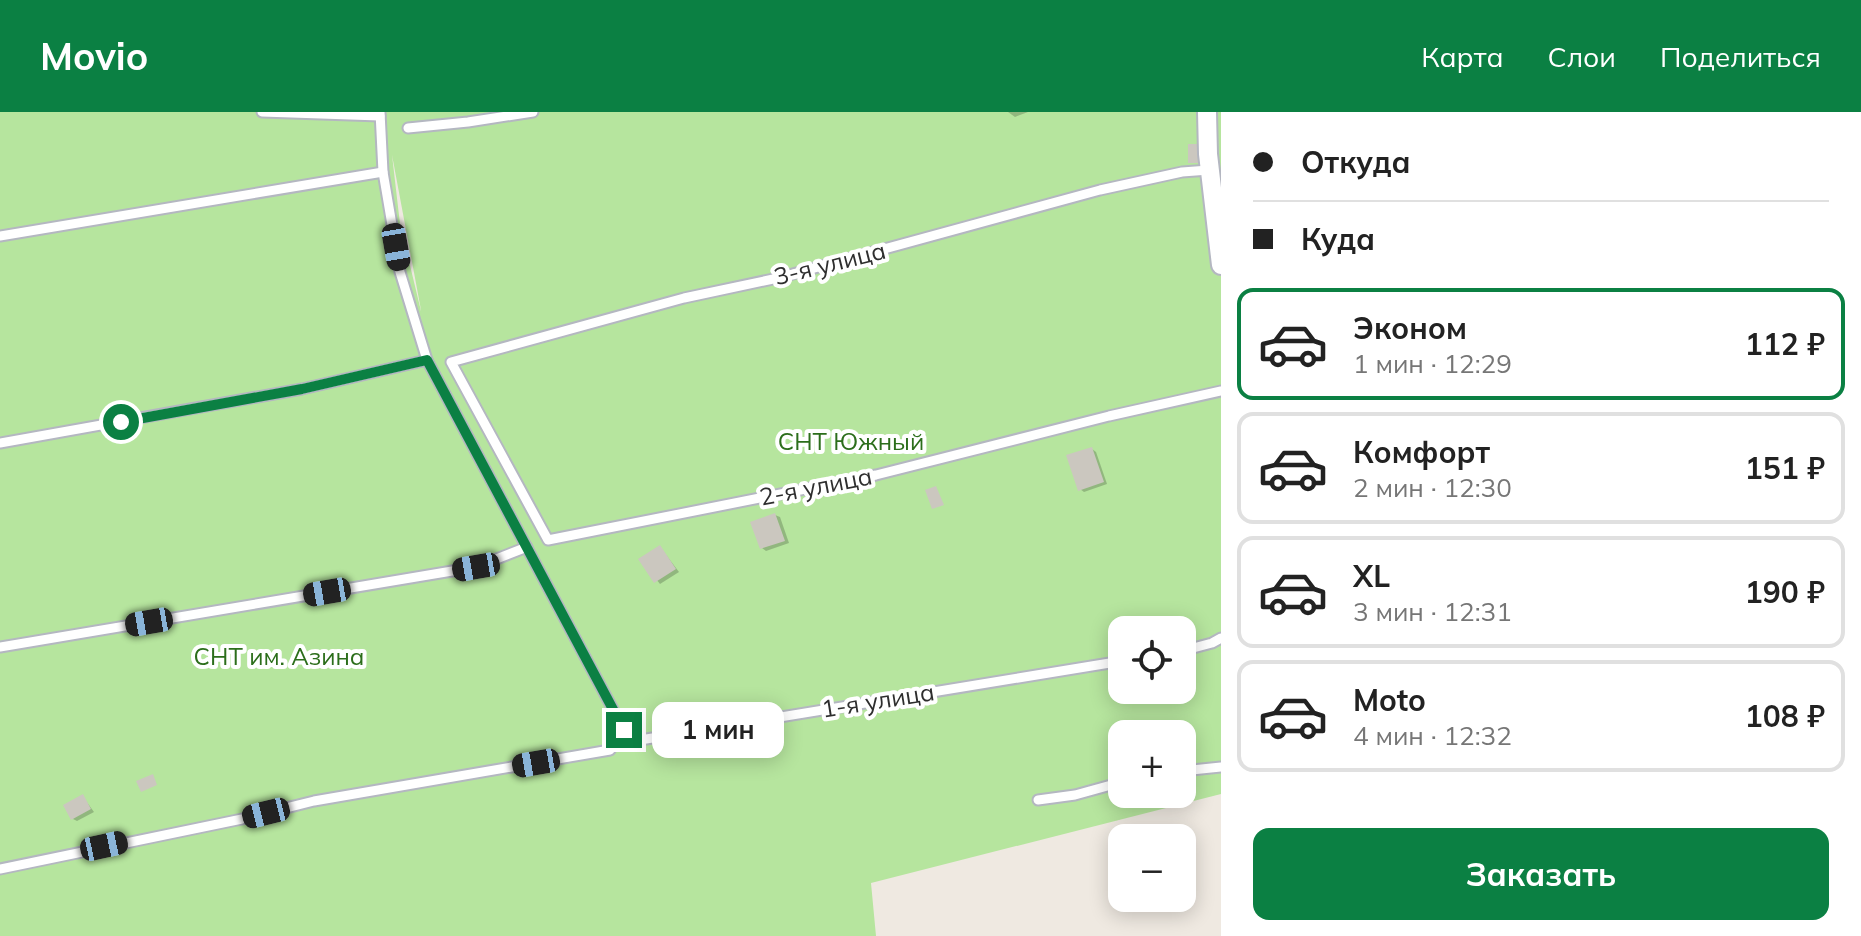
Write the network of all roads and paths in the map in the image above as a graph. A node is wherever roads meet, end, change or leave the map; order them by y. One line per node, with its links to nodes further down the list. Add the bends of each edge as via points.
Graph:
1 (262, 112): 4 (lane)
2 (533, 112): 5 (lane)
3 (1207, 112): 6 (street)
4 (380, 114): 7 (lane)
5 (408, 128)
6 (1209, 170): 9 (street); 13 (lane, 3-я улица, via 1100,190 451,362)
7 (383, 172): 8 (lane); 10 (lane, via 400,272)
8 (0, 236)
9 (1221, 265)
10 (427, 360): 12 (lane, via 302,389); 14 (lane)
11 (1221, 391): 13 (lane, 2-я улица, via 876,475)
12 (0, 443)
13 (548, 540)
14 (527, 547): 16 (lane, via 476,567); 24 (lane, via 624,730 610,750 314,801)
15 (1221, 638): 17 (lane)
16 (0, 647)
17 (1196, 647)
18 (1108, 663): 19 (lane, 1-я улица)
19 (634, 741)
20 (1221, 767): 21 (lane)
21 (1196, 770)
22 (1108, 786): 23 (lane)
23 (1038, 800)
24 (0, 869)

